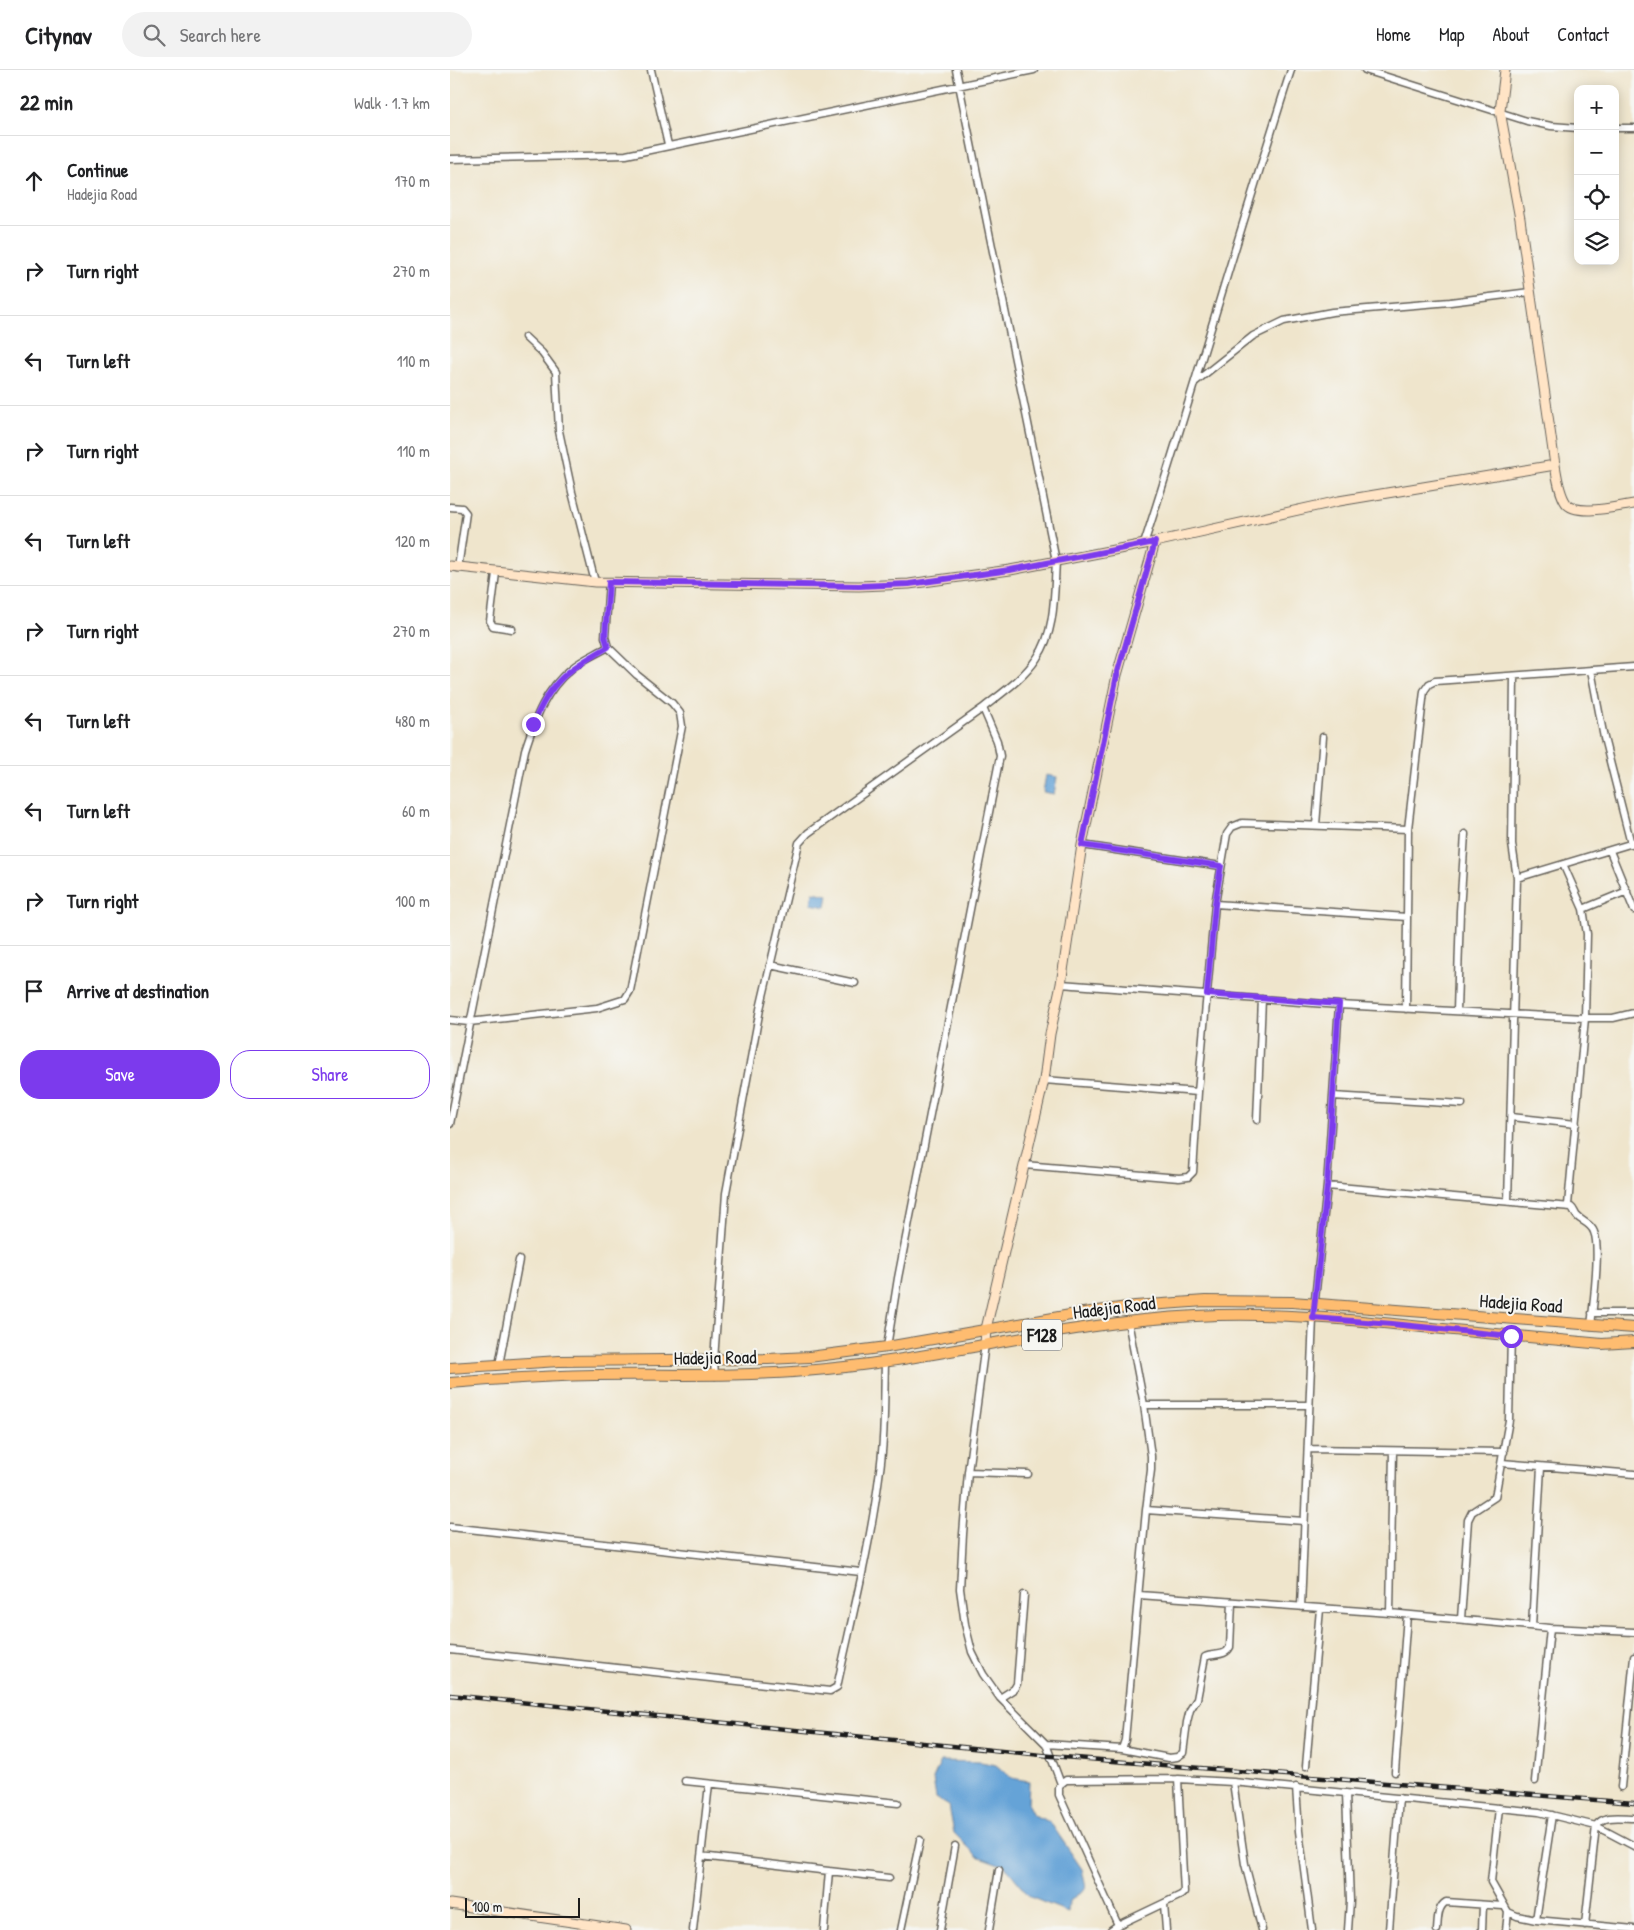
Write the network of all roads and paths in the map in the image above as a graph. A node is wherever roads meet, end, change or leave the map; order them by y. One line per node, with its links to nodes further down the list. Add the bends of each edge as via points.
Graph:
1 (651, 70): 12 (street)
2 (956, 70): 7 (street)
3 (1034, 70): 7 (street)
4 (1291, 70): 16 (street)
5 (1365, 70): 8 (street)
6 (1505, 70): 8 (street)
7 (959, 86): 12 (street); 22 (street)
8 (1500, 111): 9 (street, via 1543,124); 14 (street)
9 (1574, 128)
10 (1619, 128): 11 (street)
11 (1634, 128)
12 (668, 145): 13 (street, via 626,155)
13 (450, 159)
14 (1530, 292): 16 (street, via 1332,312 1284,321 1253,336); 17 (street)
15 (525, 337): 25 (street, via 542,352 556,372 559,430)
16 (1194, 383): 21 (street)
17 (1554, 465): 18 (street, via 1564,501 1570,508 1583,511); 20 (street, via 1339,501)
18 (1634, 504)
19 (450, 507): 23 (street, via 462,508 466,513)
20 (1155, 542): 21 (street); 38 (street, via 1117,675)
21 (1144, 544): 22 (street)
22 (1056, 561): 26 (street, via 909,584); 32 (street, via 1053,606 1046,640 1037,658)
23 (454, 567): 24 (street)
24 (496, 573): 25 (street); 27 (street, via 490,621 493,626)
25 (595, 582): 26 (street)
26 (609, 582): 28 (street, via 605,637)
27 (512, 629)
28 (608, 647): 60 (street, via 571,668 554,685 533,724); 60 (street, via 672,703 680,713 682,726 630,991 625,999 597,1008)
29 (1634, 667): 30 (street)
30 (1591, 670): 31 (street); 37 (street, via 1604,738)
31 (1514, 676): 35 (street, via 1435,681 1424,691); 42 (street, via 1512,844)
32 (983, 708): 48 (street, via 808,833 795,856); 87 (street, via 1000,756)
33 (1323, 737): 34 (street)
34 (1316, 826): 35 (street); 41 (street, via 1242,823 1232,827 1227,834)
35 (1408, 829): 47 (street)
36 (1465, 834): 55 (street)
37 (1632, 844): 39 (street)
38 (1082, 845): 41 (street); 50 (street)
39 (1610, 850): 40 (street); 43 (street)
40 (1564, 864): 42 (street); 45 (street)
41 (1221, 866): 44 (street)
42 (1517, 878): 57 (street)
43 (1627, 891): 45 (street); 46 (street)
44 (1215, 904): 47 (street); 51 (street)
45 (1583, 909): 58 (street, via 1587,934)
46 (1634, 910)
47 (1407, 917): 54 (street)
48 (770, 965): 49 (street); 88 (street, via 726,1193)
49 (855, 983)
50 (1061, 984): 51 (street); 61 (street)
51 (1207, 994): 52 (street); 62 (street)
52 (1262, 999): 53 (street); 66 (street)
53 (1339, 1004): 54 (street); 63 (street)
54 (1406, 1009): 55 (street)
55 (1457, 1011): 57 (street)
56 (1634, 1013): 58 (street, via 1613,1018)
57 (1512, 1014): 58 (street); 65 (street)
58 (1585, 1018): 68 (street)
59 (450, 1020): 60 (street)
60 (469, 1022): 67 (street)
61 (1044, 1080): 62 (street); 69 (street)
62 (1198, 1092): 69 (street, via 1193,1172 1188,1177)
63 (1333, 1096): 64 (street); 70 (street)
64 (1462, 1104)
65 (1511, 1117): 68 (street); 71 (street)
66 (1257, 1120)
67 (450, 1124)
68 (1576, 1124): 72 (street)
69 (1024, 1165): 82 (street)
70 (1327, 1186): 71 (street); 74 (street)
71 (1508, 1201): 72 (street)
72 (1568, 1205): 75 (street, via 1594,1232 1596,1260)
73 (519, 1260): 90 (street)
74 (1315, 1304): 77 (street); 79 (main road, Hadejia Road / F128); 82 (main road, Hadejia Road / F128, via 1205,1301 1135,1306)
75 (1592, 1313): 76 (street); 79 (street)
76 (1634, 1313)
77 (1313, 1318): 78 (main road, Hadejia Road / F128, via 1240,1314); 83 (main road, Hadejia Road / F128); 94 (street)
78 (1128, 1321): 85 (main road, Hadejia Road / F128); 95 (street)
79 (1591, 1326): 80 (main road, Hadejia Road / F128)
80 (1602, 1326): 81 (main road, Hadejia Road / F128); 86 (main road)
81 (1634, 1328)
82 (986, 1329): 85 (street); 87 (main road, Hadejia Road / F128)
83 (1511, 1336): 86 (main road, Hadejia Road / F128); 98 (street, via 1509,1420)
84 (1634, 1342): 86 (main road, Hadejia Road / F128)
85 (985, 1344): 89 (main road, Hadejia Road / F128); 101 (street)
86 (1602, 1344)
87 (887, 1347): 88 (main road, Hadejia Road / F128, via 809,1357)
88 (714, 1360): 90 (main road, Hadejia Road / F128, via 559,1361); 92 (street)
89 (885, 1362): 92 (main road, Hadejia Road / F128, via 832,1369); 107 (street, via 883,1441)
90 (499, 1365): 91 (main road, Hadejia Road / F128)
91 (450, 1368)
92 (715, 1376): 93 (main road, Hadejia Road / F128, via 586,1375)
93 (450, 1383)
94 (1309, 1404): 95 (street); 96 (street)
95 (1144, 1405): 104 (street, via 1151,1463)
96 (1308, 1448): 97 (street); 105 (street)
97 (1393, 1451): 98 (street); 113 (street)
98 (1504, 1452): 99 (street)
99 (1502, 1463): 100 (street); 115 (street, via 1495,1497 1472,1512 1468,1520)
100 (1541, 1467): 103 (street); 116 (street)
101 (968, 1472): 102 (street); 121 (street, via 960,1589 964,1624 972,1652)
102 (1028, 1474)
103 (1634, 1474)
104 (1146, 1510): 105 (street); 109 (street)
105 (1304, 1521): 111 (street)
106 (450, 1526): 107 (street)
107 (862, 1572): 119 (street, via 837,1687 830,1691)
108 (1024, 1595): 121 (street, via 1017,1684)
109 (1139, 1595): 110 (street); 123 (street)
110 (1232, 1602): 111 (street); 123 (street, via 1230,1647 1222,1654 1205,1657 1197,1699 1187,1722 1183,1753 1169,1758)
111 (1301, 1607): 112 (street)
112 (1320, 1609): 113 (street); 124 (street)
113 (1390, 1613): 114 (street)
114 (1407, 1615): 115 (street); 125 (street)
115 (1461, 1619): 116 (street)
116 (1532, 1626): 117 (street)
117 (1550, 1628): 118 (street); 128 (street)
118 (1634, 1632)
119 (450, 1650)
120 (1634, 1657): 133 (street)
121 (1000, 1698): 122 (street)
122 (1046, 1744): 123 (street); 131 (street)
123 (1122, 1749)
124 (1306, 1766)
125 (1395, 1772)
126 (1178, 1779): 129 (street); 131 (street, via 1066,1780); 149 (street, via 1184,1888 1180,1895)
127 (685, 1780): 130 (street)
128 (1535, 1781)
129 (1233, 1782): 132 (street); 164 (street, via 1245,1864)
130 (709, 1784): 136 (street); 144 (street)
131 (1061, 1784): 153 (street, via 1059,1795)
132 (1296, 1787): 134 (street); 165 (street)
133 (1621, 1787)
134 (1346, 1793): 135 (street); 166 (street)
135 (1399, 1798): 137 (street); 167 (street)
136 (898, 1803)
137 (1499, 1808): 138 (street); 151 (street, via 1491,1882)
138 (1552, 1815): 140 (street); 152 (street)
139 (1634, 1818): 140 (street, via 1604,1819)
140 (1596, 1826): 143 (street); 154 (street)
141 (920, 1840): 159 (street)
142 (955, 1846): 160 (street)
143 (1634, 1846)
144 (701, 1856): 146 (street); 157 (street)
145 (999, 1870): 161 (street)
146 (829, 1871): 147 (street); 158 (street)
147 (890, 1878)
148 (450, 1904): 156 (street)
149 (1164, 1904): 153 (street); 163 (street)
150 (1483, 1905): 151 (street); 168 (street, via 1446,1902 1440,1909); 169 (street)
151 (1505, 1909): 152 (street, via 1516,1916); 170 (street)
152 (1536, 1920): 154 (street)
153 (1118, 1925): 162 (street)
154 (1585, 1925): 155 (street)
155 (1634, 1929)
156 (626, 1930)
157 (693, 1930)
158 (824, 1930)
159 (901, 1930)
160 (940, 1930)
161 (989, 1930)
162 (1111, 1930)
163 (1166, 1930)
164 (1262, 1930)
165 (1312, 1930)
166 (1348, 1930)
167 (1389, 1930)
168 (1436, 1930)
169 (1482, 1930)
170 (1506, 1930)

